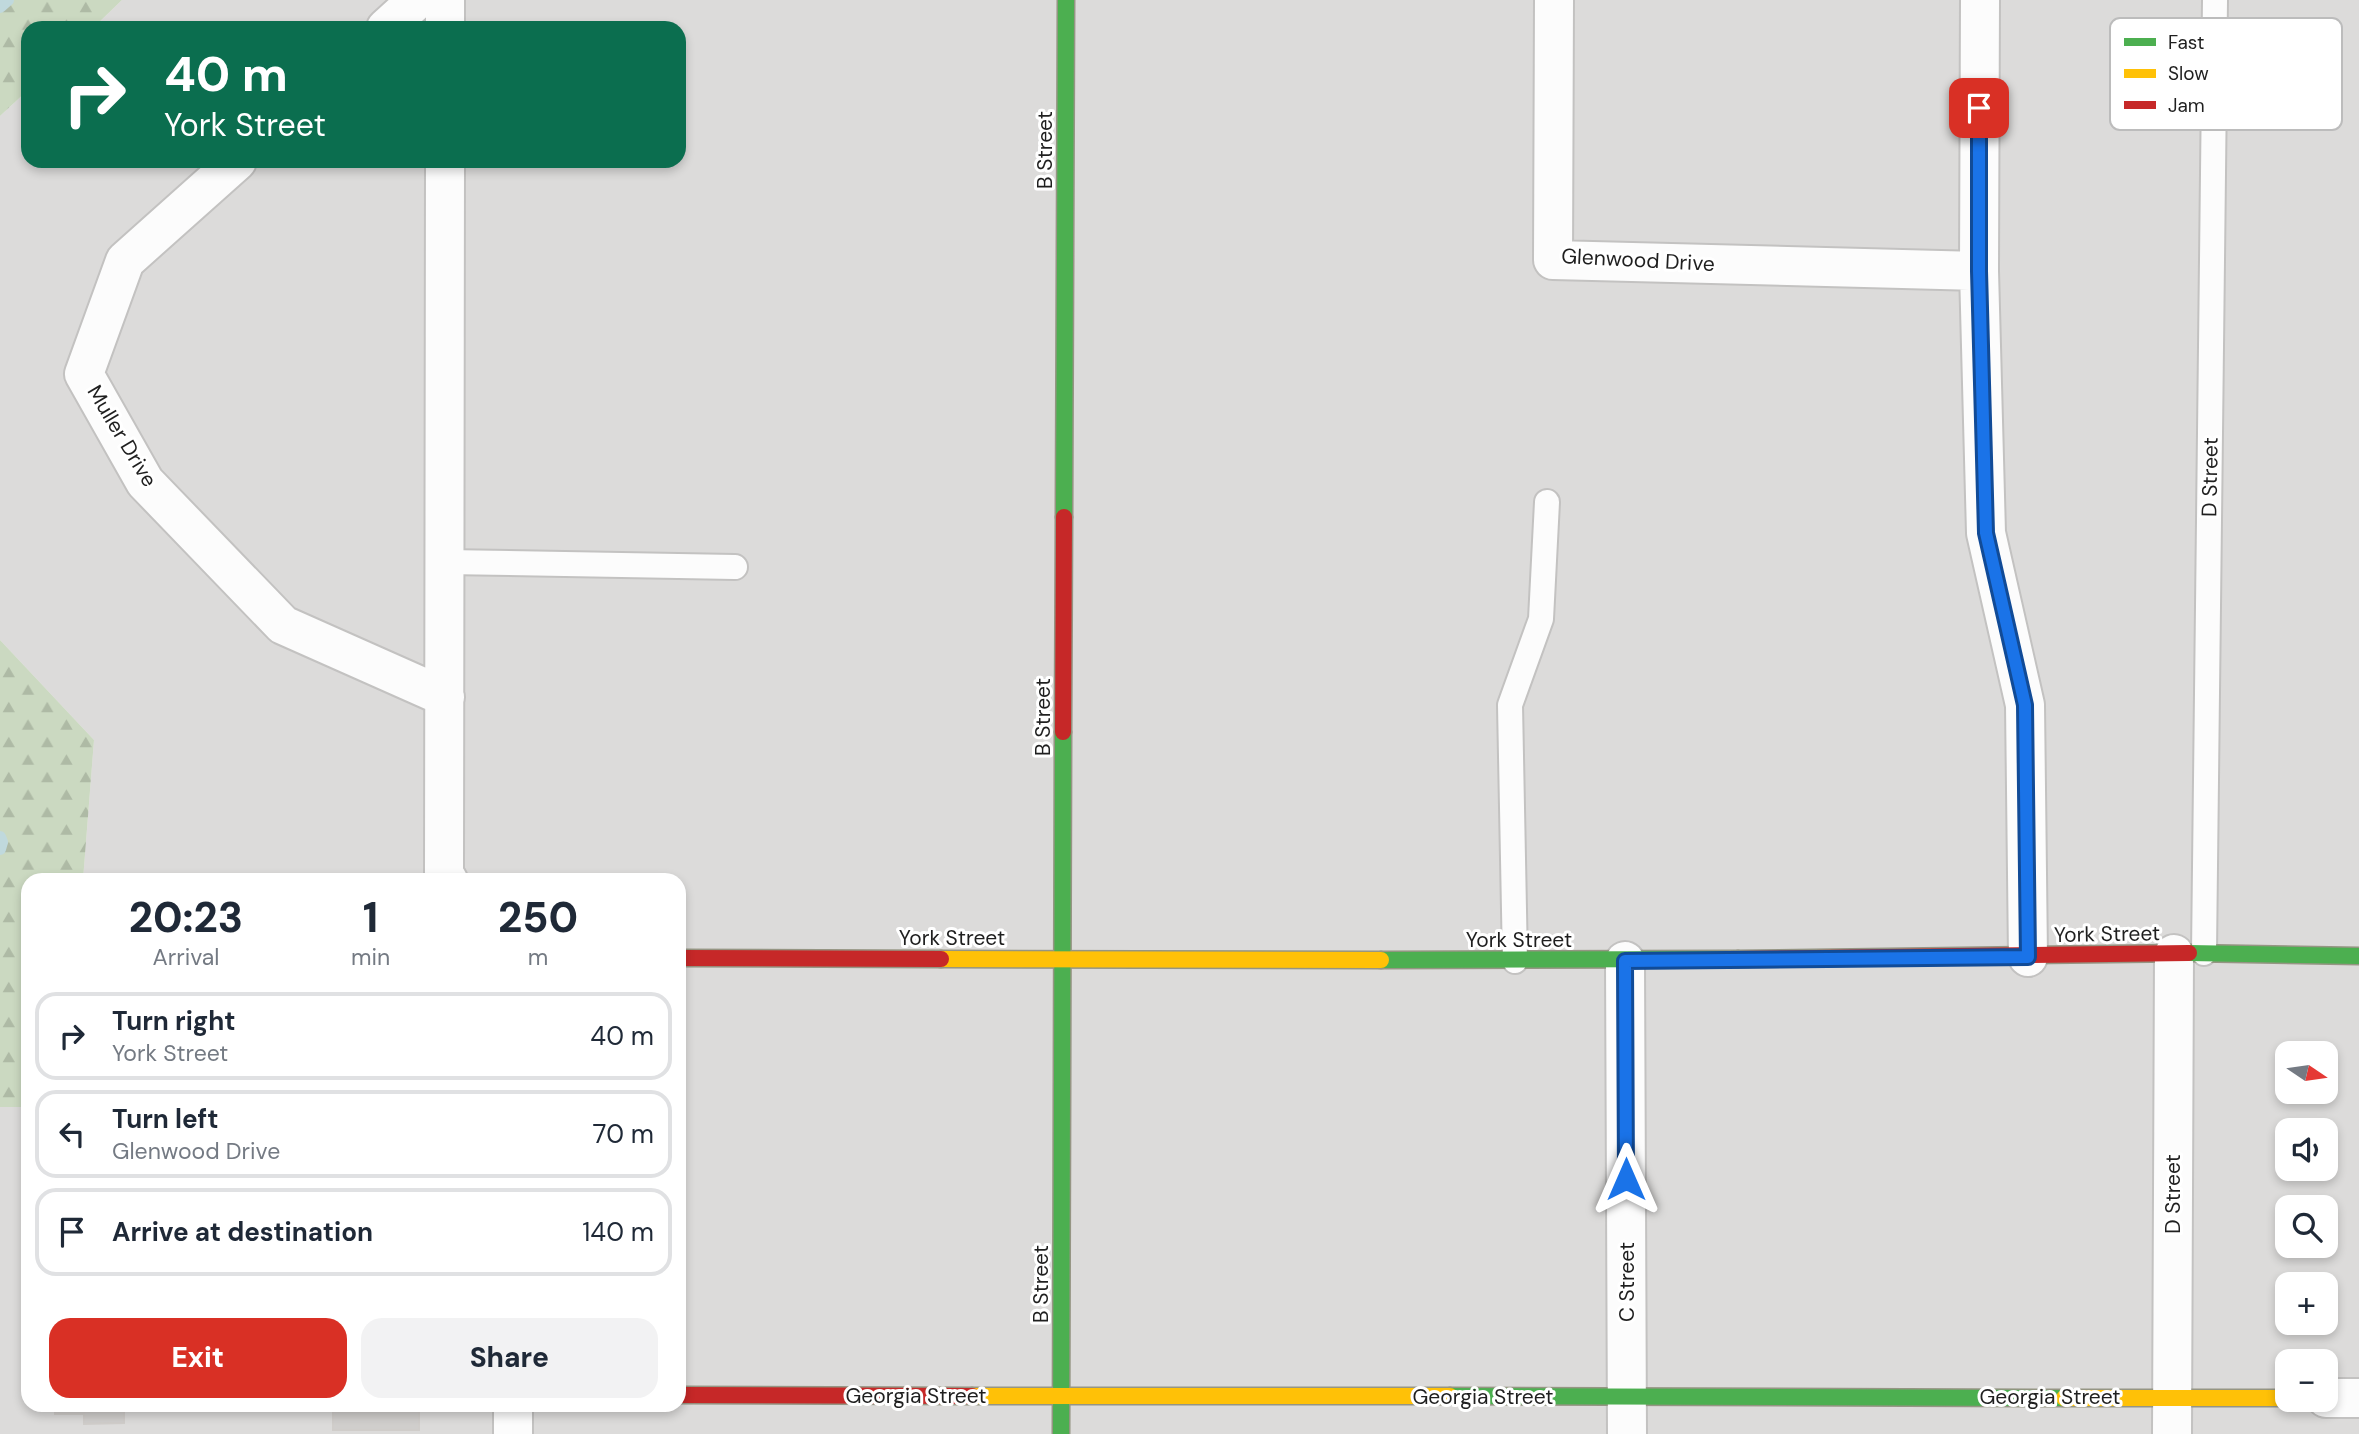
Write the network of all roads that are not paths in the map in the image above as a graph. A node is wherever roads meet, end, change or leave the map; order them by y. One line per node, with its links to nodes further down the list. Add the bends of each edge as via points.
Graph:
1 (418, 0): 8 (street)
2 (445, 0): 9 (street)
3 (1066, 0): 23 (street, B Street)
4 (1554, 0): 13 (street, Glenwood Drive, via 1553,260)
5 (1980, 0): 13 (street)
6 (2215, 0): 7 (lane, D Street)
7 (2215, 18)
8 (394, 21)
9 (445, 21)
10 (2211, 130): 19 (lane, D Street)
11 (229, 168): 17 (street, Muller Drive, via 125,261 84,374 145,482 284,625)
12 (445, 168): 15 (street)
13 (1979, 271): 21 (street, via 1986,533 2025,705)
14 (1547, 502): 24 (lane, via 1541,619 1510,705)
15 (445, 562): 16 (lane); 17 (street)
16 (735, 567)
17 (444, 697): 18 (street)
18 (444, 873)
19 (2189, 953): 20 (street, York Street); 21 (street, York Street); 33 (street, D Street)
20 (2359, 956)
21 (2028, 957): 25 (street, York Street)
22 (686, 958): 23 (street, York Street)
23 (1063, 959): 24 (street, York Street); 27 (street, B Street)
24 (1515, 961): 25 (street, York Street)
25 (1625, 961): 28 (street, C Street)
26 (686, 1395): 27 (street, Georgia Street)
27 (1061, 1396): 28 (street, Georgia Street); 35 (street, B Street)
28 (1627, 1397): 33 (street, Georgia Street); 36 (street, C Street)
29 (2338, 1398): 30 (street)
30 (2359, 1398)
31 (2275, 1400): 33 (street, Georgia Street)
32 (513, 1412): 34 (street)
33 (2173, 1416)
34 (513, 1434)
35 (1061, 1434)
36 (1627, 1434)

